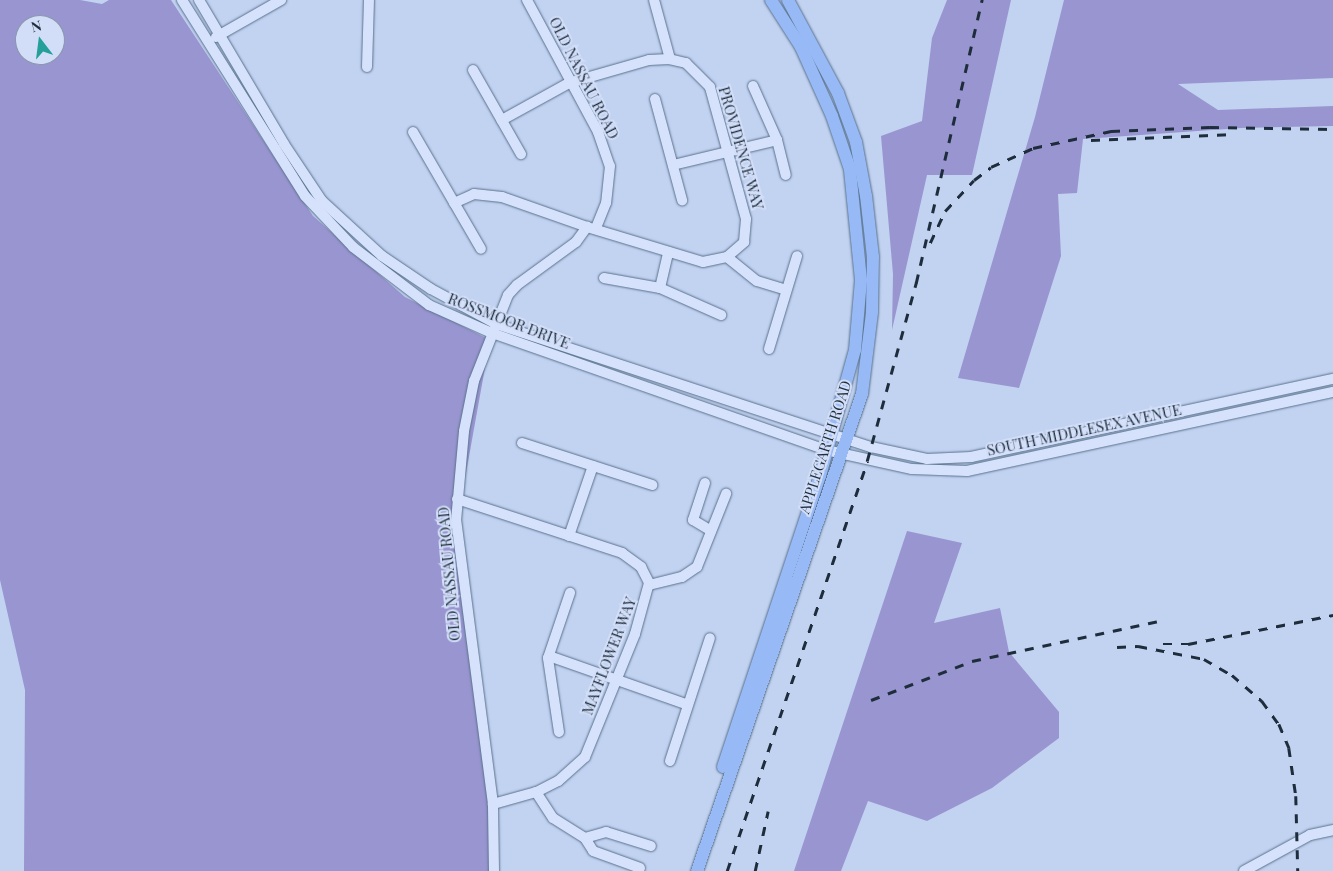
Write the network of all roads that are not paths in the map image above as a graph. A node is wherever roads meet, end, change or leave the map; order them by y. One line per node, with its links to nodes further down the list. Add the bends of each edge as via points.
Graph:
1 (182, 0): 10 (street, ROSSMOOR DRIVE)
2 (199, 0): 9 (street, ROSSMOOR DRIVE)
3 (281, 0): 9 (street)
4 (370, 0): 12 (street)
5 (527, 0): 14 (street, OLD NASSAU ROAD)
6 (654, 0): 11 (street)
7 (771, 0): 39 (main road, APPLEGARTH ROAD, via 802,47 832,116 850,168 858,225 861,280 855,350)
8 (788, 0): 40 (main road, APPLEGARTH ROAD, via 838,93 856,142 866,196 873,257 872,312 862,394)
9 (220, 34): 10 (street); 35 (street, ROSSMOOR DRIVE, via 284,144 322,201 382,256)
10 (208, 42): 35 (street, ROSSMOOR DRIVE, via 305,196 353,247 429,305)
11 (670, 59): 14 (street, PROVIDENCE WAY, via 649,60); 20 (street, PROVIDENCE WAY, via 686,63 710,86)
12 (367, 67)
13 (473, 70): 17 (street)
14 (569, 83): 17 (street, PROVIDENCE WAY); 26 (street, OLD NASSAU ROAD, via 598,132 610,166 606,204)
15 (753, 86): 19 (street)
16 (655, 99): 22 (street)
17 (502, 120): 21 (street)
18 (413, 132): 25 (street)
19 (777, 140): 20 (street); 23 (street)
20 (726, 150): 22 (street); 30 (street, PROVIDENCE WAY, via 746,219 744,242)
21 (521, 154)
22 (673, 165): 24 (street)
23 (786, 175)
24 (682, 200)
25 (454, 203): 26 (street, via 474,194 502,198); 27 (street)
26 (592, 228): 28 (street); 35 (street, OLD NASSAU ROAD, via 517,285 508,295)
27 (481, 249)
28 (668, 252): 30 (street, via 712,261); 32 (street)
29 (797, 256): 33 (street)
30 (727, 257): 33 (street, via 757,281)
31 (604, 278): 32 (street)
32 (660, 288): 34 (street)
33 (786, 290): 36 (street)
34 (721, 315)
35 (494, 328): 39 (street, ROSSMOOR DRIVE); 42 (street, ROSSMOOR DRIVE); 48 (street, OLD NASSAU ROAD, via 474,381 464,431)
36 (769, 349)
37 (1333, 379): 40 (street, SOUTH MIDDLESEX AVENUE, via 971,457 927,459 893,454)
38 (1333, 392): 43 (street, SOUTH MIDDLESEX AVENUE, via 967,471 912,469)
39 (831, 432): 40 (street, ROSSMOOR DRIVE); 42 (main road, APPLEGARTH ROAD)
40 (847, 437): 43 (main road, APPLEGARTH ROAD)
41 (522, 444): 44 (street)
42 (826, 450): 43 (street, ROSSMOOR DRIVE); 66 (main road, APPLEGARTH ROAD)
43 (841, 454): 67 (main road, APPLEGARTH ROAD)
44 (593, 466): 46 (street); 50 (street)
45 (704, 483): 49 (street, via 693,520)
46 (652, 485)
47 (726, 494): 49 (street)
48 (457, 499): 50 (street, MAYFLOWER WAY); 60 (street, OLD NASSAU ROAD, via 461,573)
49 (711, 531): 51 (street, via 697,567 682,577)
50 (569, 536): 51 (street, MAYFLOWER WAY, via 622,553 641,567)
51 (649, 585): 55 (street, MAYFLOWER WAY, via 635,634)
52 (570, 593): 54 (street)
53 (710, 638): 56 (street)
54 (549, 656): 55 (street); 57 (street)
55 (614, 679): 56 (street); 59 (street, MAYFLOWER WAY, via 585,757 558,781)
56 (688, 705): 58 (street)
57 (559, 732)
58 (670, 761)
59 (536, 792): 60 (street, MAYFLOWER WAY); 62 (street, via 553,818)
60 (493, 804): 65 (street, OLD NASSAU ROAD)
61 (1333, 830): 68 (street, via 1310,835)
62 (585, 838): 63 (street, via 606,832); 64 (street, via 593,851)
63 (650, 846)
64 (640, 868)
65 (494, 871)
66 (688, 871)
67 (696, 871)
68 (1244, 871)

